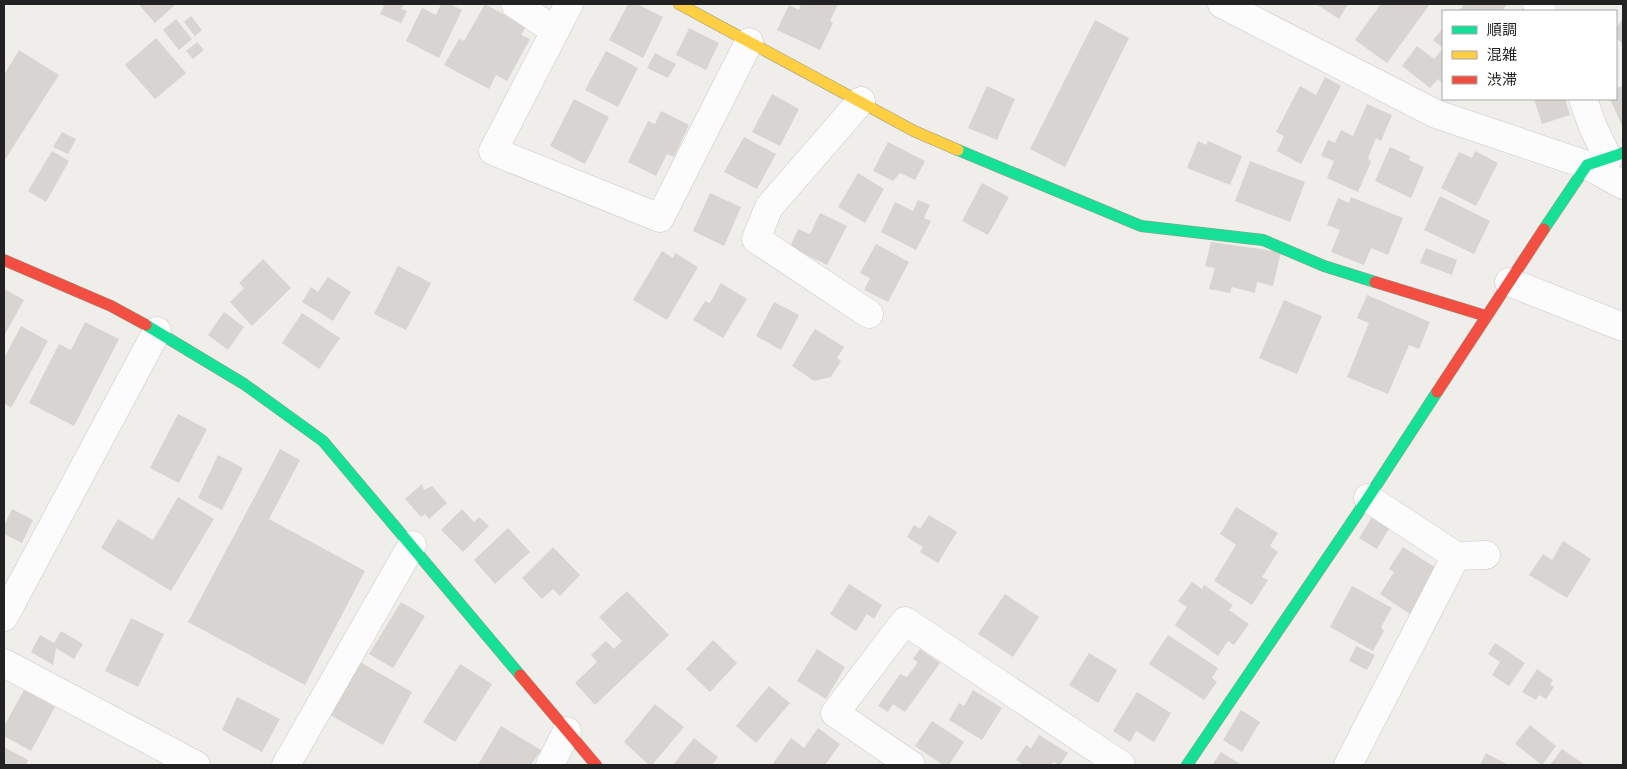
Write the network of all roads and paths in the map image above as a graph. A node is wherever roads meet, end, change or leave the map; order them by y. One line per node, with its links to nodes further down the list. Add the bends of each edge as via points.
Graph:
1 (515, 4): 5 (street)
2 (569, 4): 5 (street)
3 (679, 4): 6 (street)
4 (1222, 4): 9 (street, via 1436,114)
5 (554, 30): 6 (street, via 493,151 660,218)
6 (749, 42): 8 (street)
7 (1582, 100): 9 (street)
8 (861, 101): 13 (street, via 769,207 756,239); 14 (street, via 914,131 1141,226 1263,240 1324,266)
9 (1606, 159): 10 (street); 12 (street)
10 (1623, 185)
11 (4, 260): 16 (street, via 110,306)
12 (1509, 282): 14 (street); 15 (street)
13 (870, 314)
14 (1486, 316): 17 (street)
15 (1623, 326)
16 (156, 331): 18 (street, via 244,384 323,441); 21 (street)
17 (1368, 498): 20 (street); 30 (street)
18 (412, 545): 23 (street); 25 (street)
19 (1486, 555): 20 (street)
20 (1456, 556): 31 (street)
21 (4, 617)
22 (4, 663): 24 (street)
23 (567, 731): 26 (street); 27 (street)
24 (196, 765)
25 (286, 765)
26 (550, 765)
27 (596, 765)
28 (912, 765): 29 (street, via 835,713 905,621)
29 (1121, 765)
30 (1188, 765)
31 (1348, 765)

